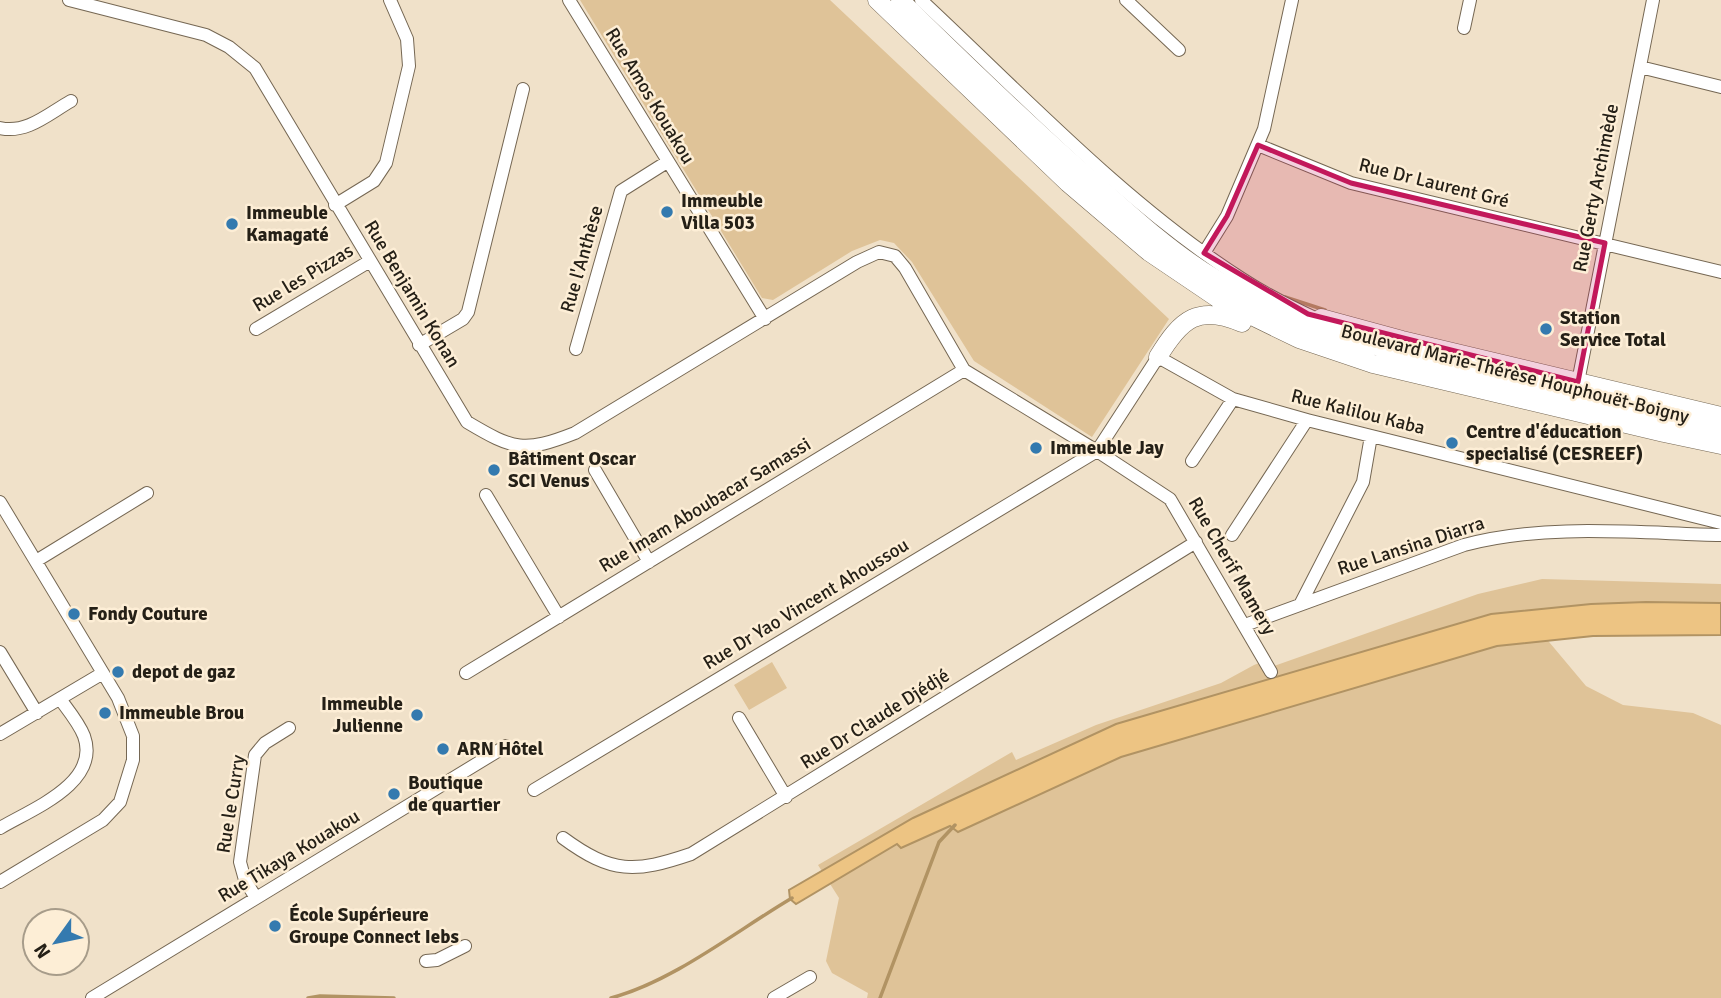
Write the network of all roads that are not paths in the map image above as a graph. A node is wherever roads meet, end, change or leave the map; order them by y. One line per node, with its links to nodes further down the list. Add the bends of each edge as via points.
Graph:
1 (69, 0): 20 (street, Rue Benjamin Konan, via 206,36 229,47 255,68)
2 (390, 0): 20 (street, via 407,39 409,66 386,163 374,181)
3 (569, 0): 19 (street, Rue Amos Kouakou)
4 (877, 0): 31 (main road, Boulevard Marie-Thérèse Houphouët-Boigny, via 1026,145 1149,252 1223,302)
5 (900, 0): 28 (main road, Boulevard Marie-Thérèse Houphouët-Boigny, via 1021,117 1180,255 1274,310)
6 (921, 0): 22 (street, via 1093,161)
7 (1126, 0): 12 (street)
8 (1292, 0): 18 (street)
9 (1470, 0): 11 (street)
10 (1653, 0): 13 (street, Rue Gerty Archimède)
11 (1464, 28)
12 (1179, 50)
13 (1640, 67): 14 (street); 21 (street, Rue Gerty Archimède)
14 (1721, 87)
15 (523, 89): 29 (street, via 468,312)
16 (71, 101): 17 (street, via 24,129)
17 (0, 128)
18 (1258, 145): 21 (street, Rue Dr Laurent Gré, via 1350,183); 22 (street, via 1227,216)
19 (667, 162): 26 (street, Rue Amos Kouakou); 30 (street, Rue l'Anthèse, via 621,191)
20 (335, 205): 23 (street, Rue Benjamin Konan)
21 (1605, 243): 24 (street, Rue Dr Laurent Gré); 34 (street, Rue Gerty Archimède)
22 (1204, 253): 25 (street, via 1242,280)
23 (370, 261): 27 (street, Rue les Pizzas); 29 (street, Rue Benjamin Konan)
24 (1721, 272)
25 (1308, 314): 28 (street); 34 (main road)
26 (765, 319): 29 (street, Rue Benjamin Konan, via 575,433 542,446 511,444 467,422); 33 (street, Rue Cherif Mamery, via 857,262 885,252 905,268)
27 (256, 329)
28 (1349, 340): 38 (main road, Boulevard Marie-Thérèse Houphouët-Boigny)
29 (419, 345)
30 (576, 349)
31 (1324, 349): 32 (main road, via 1299,346 1232,318 1207,313 1178,327); 40 (main road, Boulevard Marie-Thérèse Houphouët-Boigny)
32 (1158, 357): 35 (street, Rue Kalilou Kaba); 41 (street)
33 (964, 370): 41 (street, Rue Cherif Mamery); 52 (street, Rue Imam Aboubacar Samassi)
34 (1578, 383): 36 (main road)
35 (1233, 399): 37 (street, Rue Kalilou Kaba); 42 (street)
36 (1721, 415)
37 (1307, 420): 39 (street, Rue Kalilou Kaba); 48 (street)
38 (1721, 429)
39 (1371, 436): 47 (street, Rue Kalilou Kaba); 53 (street, via 1363,482)
40 (1721, 445)
41 (1097, 451): 50 (street, Rue Cherif Mamery, via 1170,499); 66 (street, Rue Dr Yao Vincent Ahoussou)
42 (1192, 461)
43 (595, 471): 52 (street)
44 (148, 493): 51 (street)
45 (486, 495): 54 (street)
46 (0, 502): 51 (street)
47 (1721, 523)
48 (1232, 535)
49 (1721, 535): 53 (street, Rue Lansina Diarra, via 1519,533 1464,545)
50 (1196, 542): 55 (street, Rue Cherif Mamery); 67 (street, Rue Dr Claude Djédjé)
51 (36, 562): 58 (street)
52 (649, 562): 54 (street, Rue Imam Aboubacar Samassi)
53 (1301, 603): 55 (street, Rue Lansina Diarra)
54 (559, 617): 59 (street, Rue Imam Aboubacar Samassi)
55 (1245, 625): 57 (street, Rue Cherif Mamery)
56 (0, 652): 61 (street)
57 (1271, 671)
58 (103, 673): 60 (street); 70 (street, via 133,736 133,760 120,802 103,820)
59 (466, 673)
60 (60, 699): 61 (street); 68 (street, via 84,734 87,750 81,770 66,789)
61 (37, 713): 64 (street)
62 (739, 718): 67 (street)
63 (289, 728): 71 (street, Rue le Curry, via 255,755 240,862)
64 (0, 734)
65 (506, 746): 71 (street, Rue Tikaya Kouakou)
66 (534, 790)
67 (786, 797): 69 (street, Rue Dr Claude Djédjé, via 691,854 640,868 598,860)
68 (0, 828)
69 (563, 838)
70 (0, 882)
71 (257, 898): 75 (street, Rue Tikaya Kouakou)
72 (465, 946): 73 (street)
73 (426, 961)
74 (810, 977): 76 (street)
75 (92, 998)
76 (774, 998)

